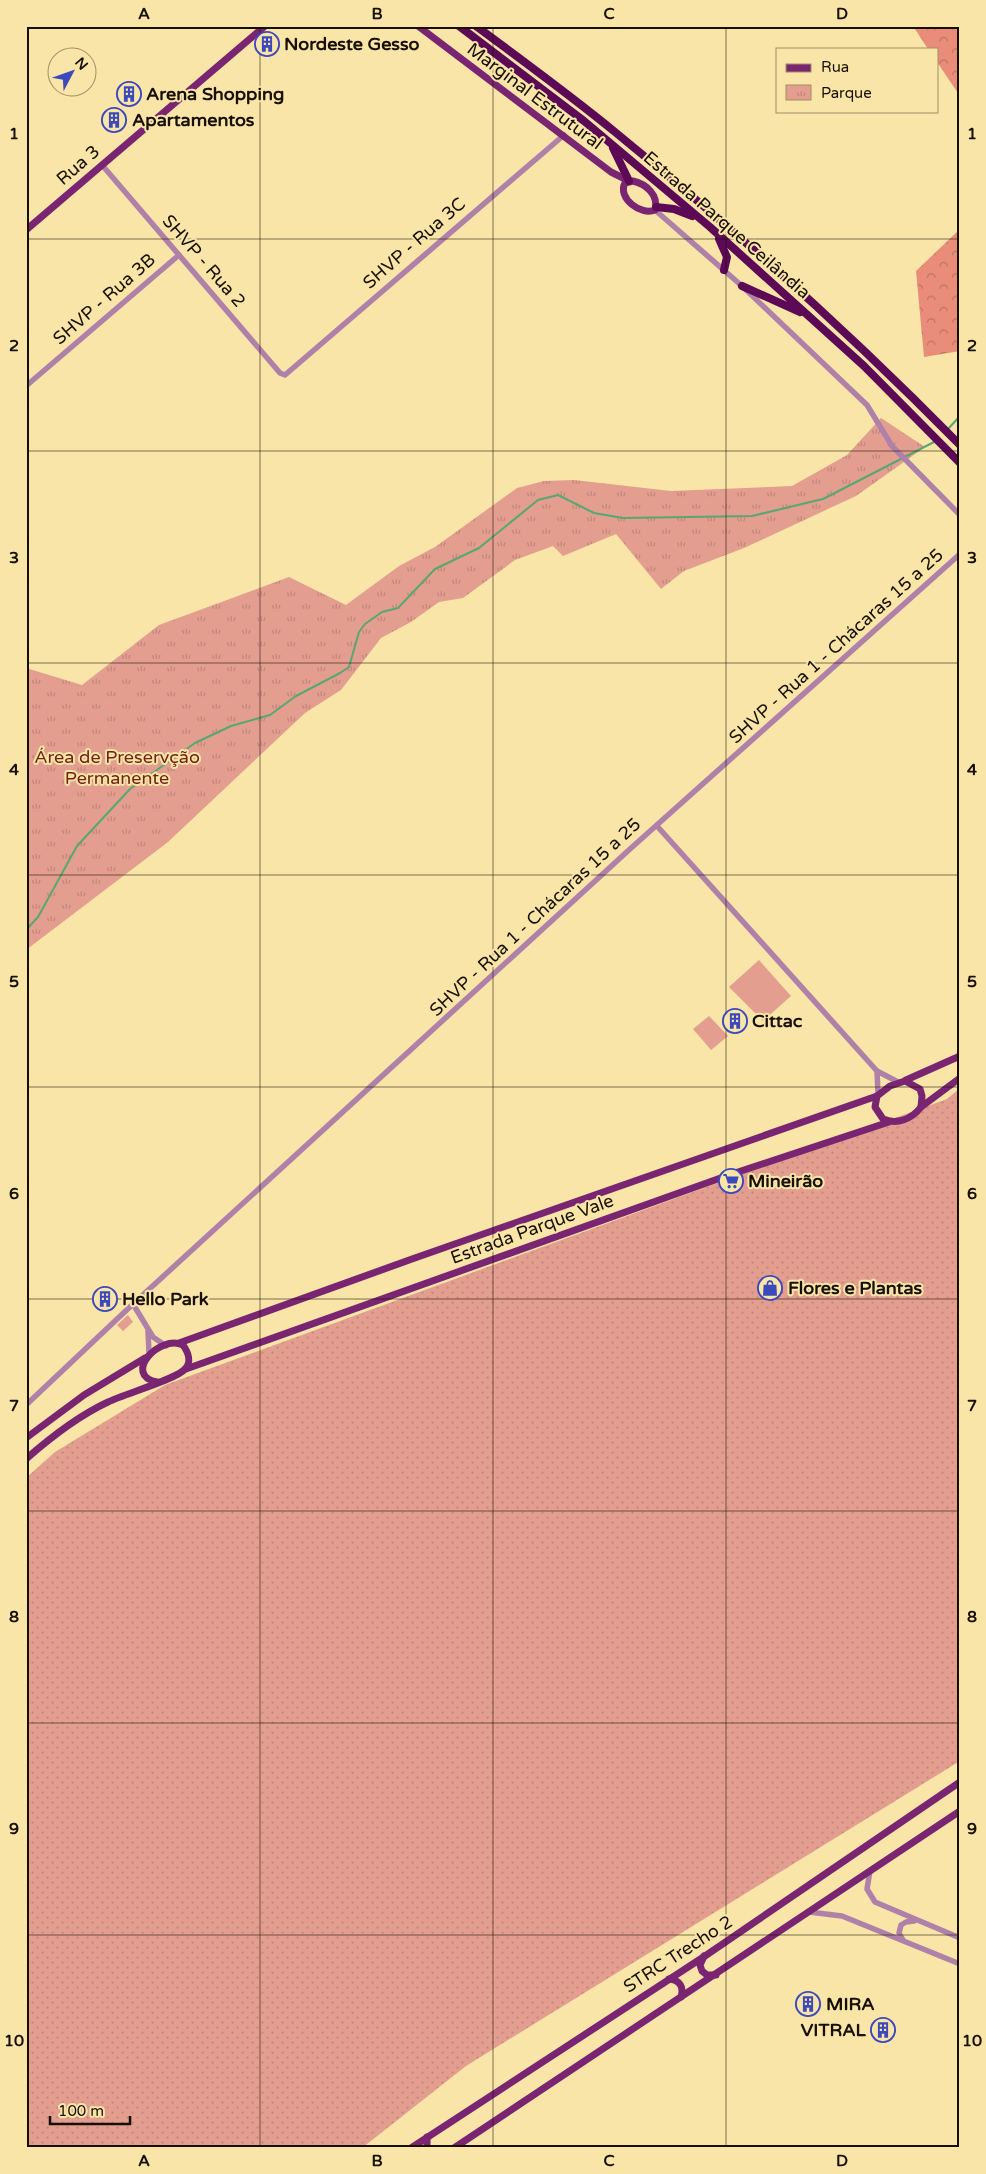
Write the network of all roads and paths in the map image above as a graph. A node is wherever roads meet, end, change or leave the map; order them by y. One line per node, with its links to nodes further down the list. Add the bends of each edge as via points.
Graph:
1 (265, 26): 7 (main road, Rua 3)
2 (418, 26): 5 (main road, Marginal Estrutural)
3 (459, 26): 6 (highway, Estrada Parque Ceilândia)
4 (476, 26): 19 (highway, Estrada Parque Ceilândia, via 616,132 746,244 861,346)
5 (564, 135): 8 (main road, Marginal Estrutural); 17 (street, SHVP - Rua 3C)
6 (609, 142): 8 (highway); 10 (highway, Estrada Parque Ceilândia)
7 (102, 165): 12 (main road, Rua 3); 13 (street, SHVP - Rua 2)
8 (627, 183): 9 (main road, via 640,183 647,187 655,198); 9 (main road, via 625,195 632,205 645,212)
9 (655, 208): 10 (highway, via 674,209); 14 (street)
10 (702, 221): 11 (highway, Estrada Parque Ceilândia)
11 (710, 227): 14 (highway, via 723,244 727,257); 16 (highway, Estrada Parque Ceilândia)
12 (26, 230)
13 (178, 255): 17 (street, SHVP - Rua 2, via 280,373); 18 (street, SHVP - Rua 3B)
14 (724, 270): 15 (street)
15 (742, 286): 16 (highway); 21 (street, via 863,402 892,446)
16 (808, 316): 20 (highway, Estrada Parque Ceilândia, via 864,366)
17 (286, 375)
18 (26, 386)
19 (960, 445)
20 (960, 463)
21 (960, 515)
22 (960, 554): 23 (street, SHVP - Rua 1 - Chácaras 15 a 25)
23 (657, 826): 25 (street); 31 (street, SHVP - Rua 1 - Chácaras 15 a 25)
24 (960, 1056): 27 (main road)
25 (877, 1070): 27 (street); 28 (street)
26 (960, 1078): 29 (main road)
27 (902, 1081): 28 (main road); 29 (main road, via 920,1089)
28 (877, 1095): 30 (main road, via 877,1113); 33 (main road, Estrada Parque Vale)
29 (921, 1107): 30 (main road, via 910,1118)
30 (889, 1122): 36 (main road, Estrada Parque Vale, via 729,1175)
31 (133, 1304): 32 (street); 38 (street, SHVP - Rua 1 - Chácaras 15 a 25)
32 (148, 1329): 34 (street); 35 (street)
33 (179, 1343): 34 (main road); 36 (main road, via 188,1352)
34 (166, 1346): 35 (main road)
35 (147, 1356): 37 (main road, via 143,1366 146,1375); 39 (main road, via 84,1395)
36 (186, 1369): 37 (main road)
37 (157, 1382): 40 (main road, via 106,1402 63,1429)
38 (26, 1404)
39 (26, 1438)
40 (26, 1459)
41 (960, 1782): 48 (main road, STRC Trecho 2)
42 (960, 1811): 43 (main road)
43 (870, 1871): 44 (main road); 45 (street, via 867,1889 876,1902)
44 (809, 1912): 47 (street, via 842,1916); 50 (main road)
45 (918, 1922): 46 (street); 47 (street, via 908,1921 901,1925 900,1934)
46 (960, 1938)
47 (905, 1942): 49 (street)
48 (704, 1956): 50 (main road, via 700,1965 702,1971 710,1976); 51 (main road, STRC Trecho 2)
49 (960, 1964)
50 (717, 1974): 52 (main road)
51 (669, 1979): 52 (main road, via 679,1982 683,1992); 53 (main road, STRC Trecho 2)
52 (681, 1997): 56 (main road)
53 (427, 2137): 54 (main road, STRC Trecho 2); 55 (main road)
54 (411, 2148)
55 (427, 2148)
56 (454, 2148)

